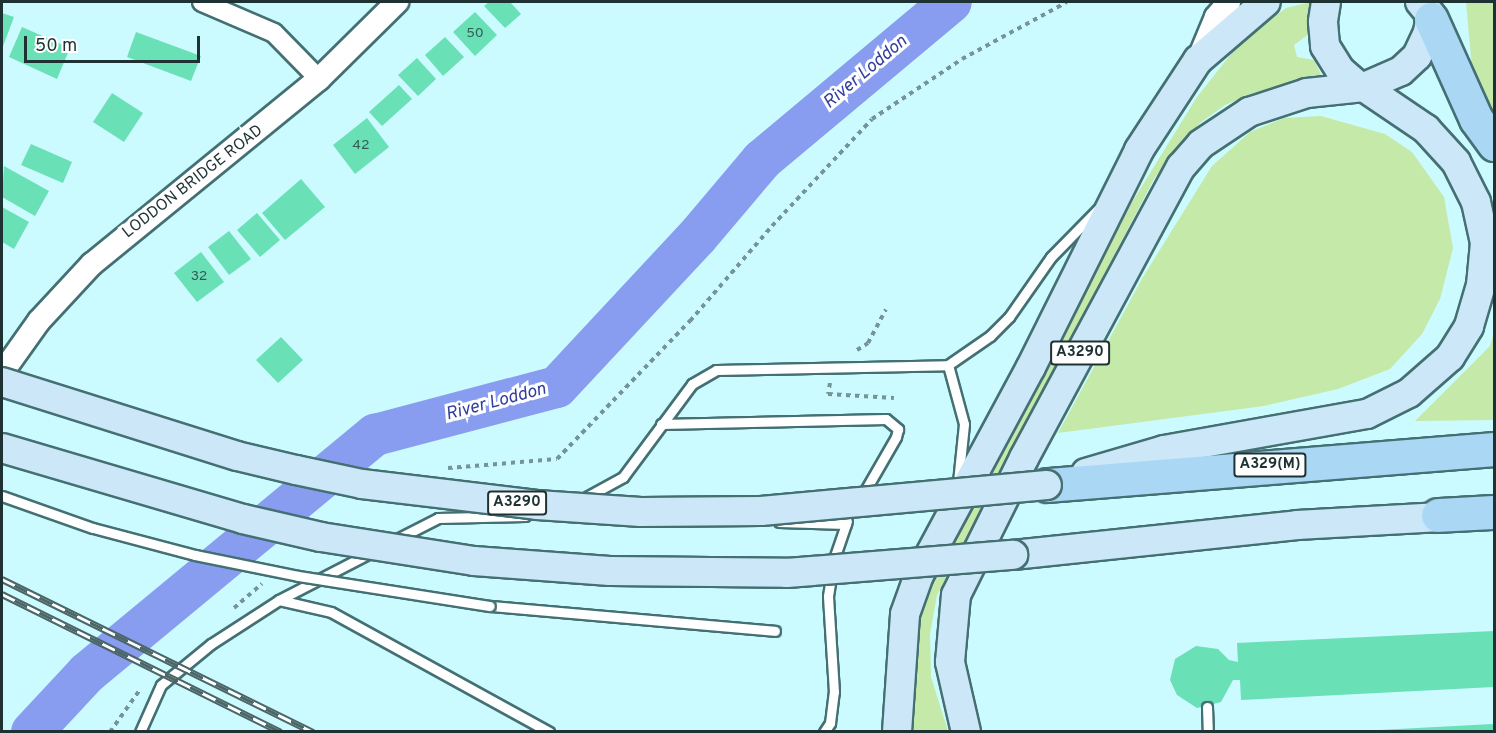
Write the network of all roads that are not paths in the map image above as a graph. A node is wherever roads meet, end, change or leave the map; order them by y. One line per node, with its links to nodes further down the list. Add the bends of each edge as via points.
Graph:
1 (202, 2): 8 (street, via 274,33)
2 (397, 2): 8 (street, LODDON BRIDGE ROAD)
3 (1229, 2): 7 (street, via 1216,17)
4 (1266, 2): 7 (main road, A3290)
5 (1326, 2): 9 (main road, via 1325,46 1340,70)
6 (1430, 9): 9 (main road, via 1423,45 1409,65 1386,80); 10 (highway, via 1476,119)
7 (1198, 60): 11 (main road, A3290)
8 (319, 80): 13 (street, LODDON BRIDGE ROAD, via 92,264 39,321)
9 (1360, 86): 18 (main road, A3290, via 1426,129 1456,162 1476,202 1485,243 1481,285 1469,326 1450,357 1409,393 1367,414 1164,450); 33 (main road, A3290, via 1307,93 1249,112 1201,144 1181,167 1047,415 956,595 950,625 950,662)
10 (1494, 144)
11 (1115, 192): 12 (lane, via 1051,257 1009,317 990,336); 20 (main road, A3290, via 1036,356)
12 (948, 364): 15 (lane, via 716,370 692,384); 20 (lane, via 964,424)
13 (2, 373)
14 (2, 382): 18 (main road, A3290, bridge, via 237,456 296,470 362,484 537,505 652,512 761,511)
15 (661, 424): 23 (lane, via 623,477); 25 (lane, via 886,419 893,422 898,429 896,437)
16 (2, 448): 22 (main road, bridge, via 243,519 321,537 474,561 610,571 788,573)
17 (1494, 449): 18 (highway, A329(M))
18 (1047, 485)
19 (2, 496): 27 (lane, bridge, via 93,528 195,555 298,576 490,606)
20 (955, 504): 32 (main road, A3290, via 919,575 905,614)
21 (1494, 512): 22 (highway)
22 (1438, 515): 24 (main road)
23 (551, 516): 25 (lane); 26 (lane, via 438,518)
24 (1494, 517)
25 (846, 524): 31 (lane, via 828,596 834,692 830,723)
26 (279, 600): 29 (lane, via 237,626 161,685); 30 (lane, via 331,612)
27 (775, 631)
28 (1207, 707): 34 (lane)
29 (140, 732)
30 (549, 732)
31 (824, 732)
32 (897, 732)
33 (966, 732)
34 (1208, 732)

